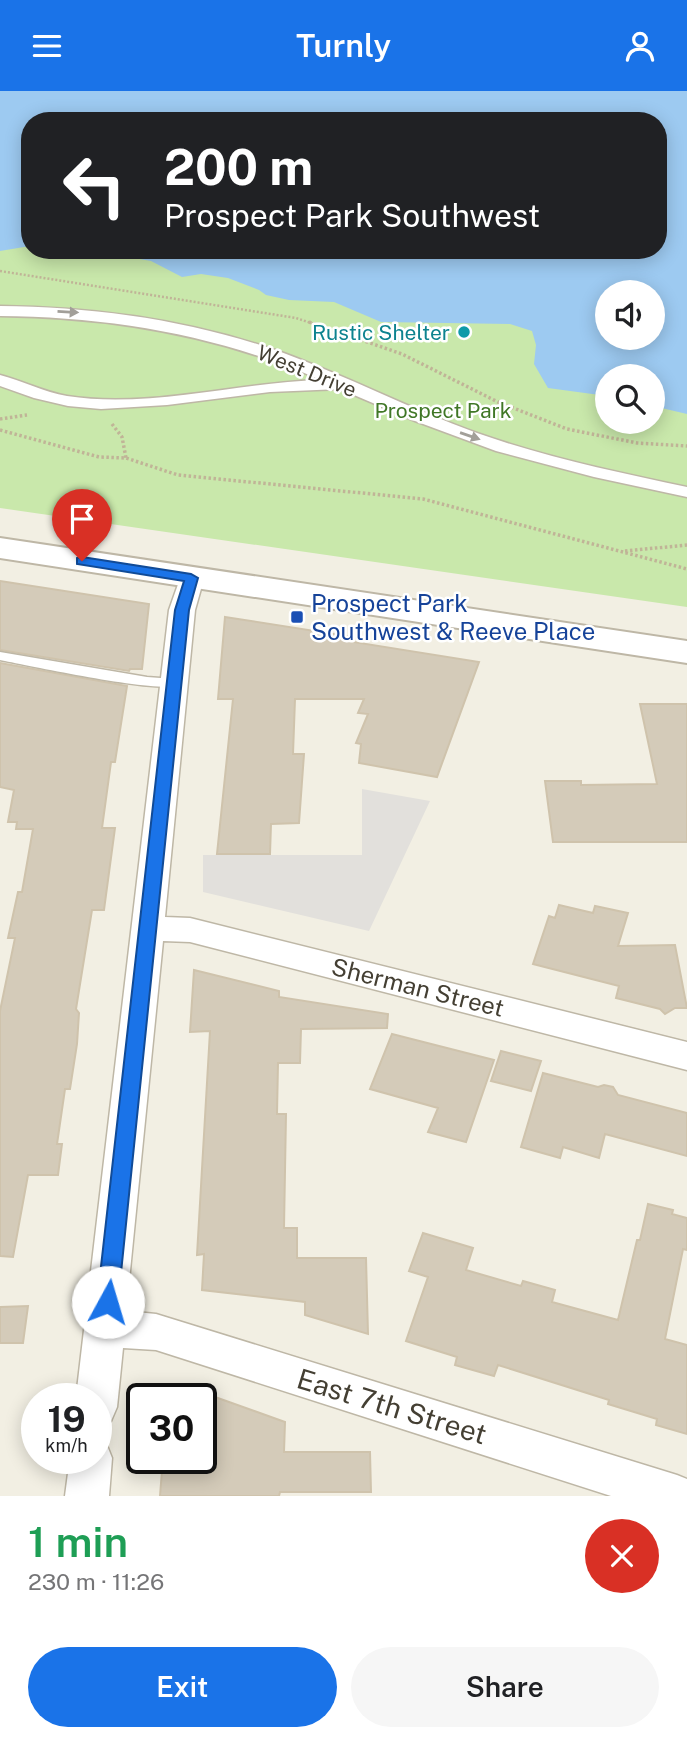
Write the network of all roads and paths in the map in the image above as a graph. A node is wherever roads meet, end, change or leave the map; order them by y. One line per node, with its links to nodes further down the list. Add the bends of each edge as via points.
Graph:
1 (0, 271): 6 (path, via 296,318 402,354 498,402 568,429 637,443)
2 (0, 311): 4 (street, West Drive, one-way to 4, via 107,315 183,329 248,347)
3 (0, 380): 4 (street, via 62,401 97,405 141,404 272,387)
4 (342, 385): 7 (street, West Drive, one-way to 7, via 523,454)
5 (0, 430): 10 (path, via 178,475 423,499)
6 (687, 446)
7 (687, 492)
8 (687, 545): 10 (path)
9 (0, 548): 12 (street)
10 (621, 551): 11 (path)
11 (687, 569)
12 (191, 578): 13 (street); 15 (street, via 182,610)
13 (687, 652)
14 (0, 656): 15 (lane)
15 (174, 684): 16 (street)
16 (148, 928): 17 (street, Sherman Street, via 201,932); 18 (street)
17 (687, 1056)
18 (105, 1328): 19 (street); 22 (street, East 7th Street, via 156,1332)
19 (99, 1383)
20 (89, 1474): 21 (street)
21 (87, 1496)
22 (677, 1496)

